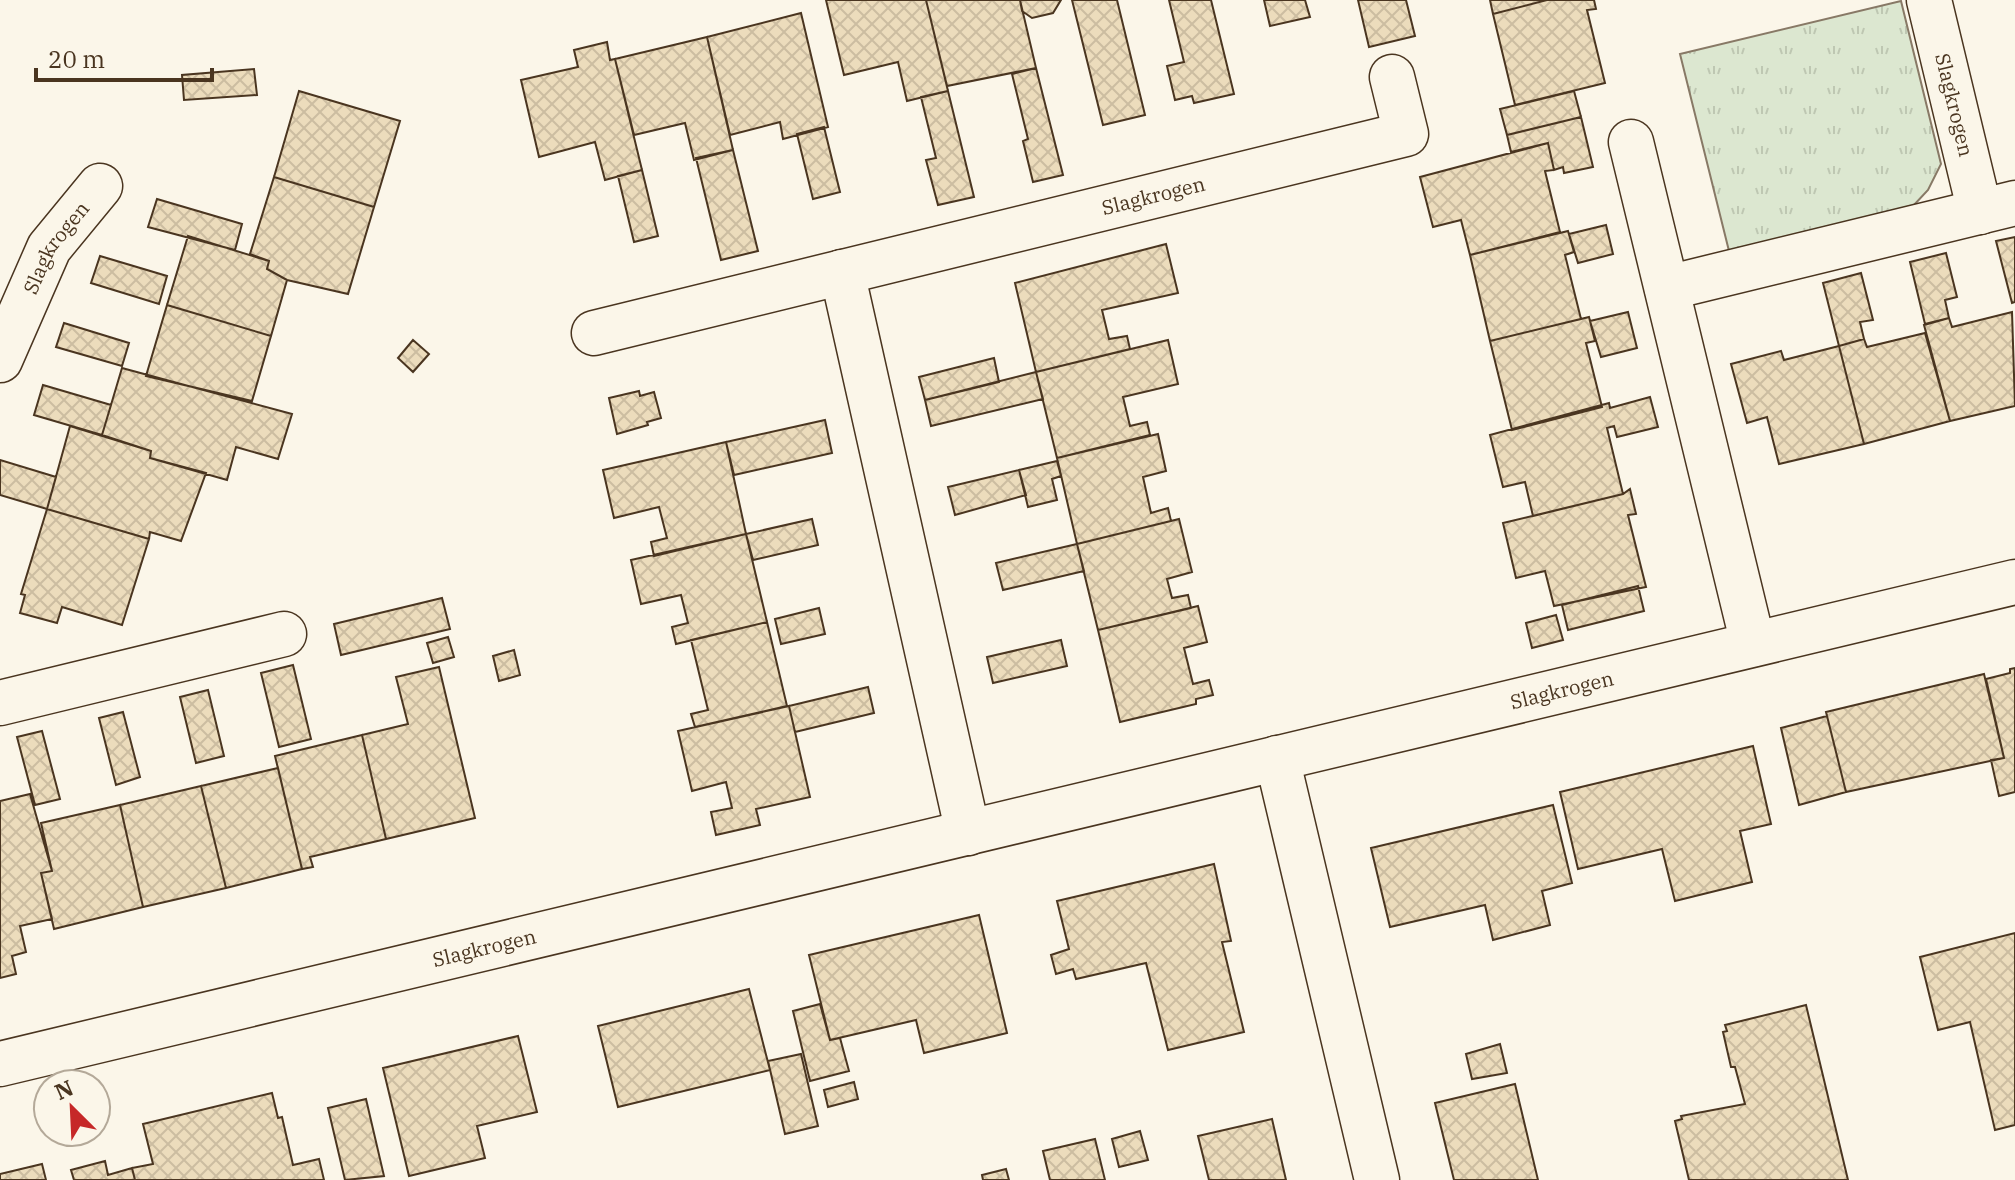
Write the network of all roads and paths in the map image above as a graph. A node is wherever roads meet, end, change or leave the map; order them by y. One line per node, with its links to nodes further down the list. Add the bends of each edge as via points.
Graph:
1 (1929, 0): 5 (street, Slagkrogen)
2 (1392, 77): 6 (street, Slagkrogen, via 1406,134)
3 (1631, 142): 7 (street)
4 (100, 186): 9 (street, Slagkrogen, via 49,248)
5 (1998, 208): 7 (street, Slagkrogen)
6 (842, 272): 8 (street, Slagkrogen); 15 (street)
7 (1667, 288): 12 (street)
8 (594, 333)
9 (0, 360)
10 (2015, 582): 12 (street, Slagkrogen)
11 (284, 634): 13 (street)
12 (1753, 644): 14 (street, Slagkrogen)
13 (0, 703)
14 (1277, 758): 15 (street, Slagkrogen); 17 (street)
15 (968, 833): 16 (street, Slagkrogen)
16 (0, 1064)
17 (1377, 1180)

